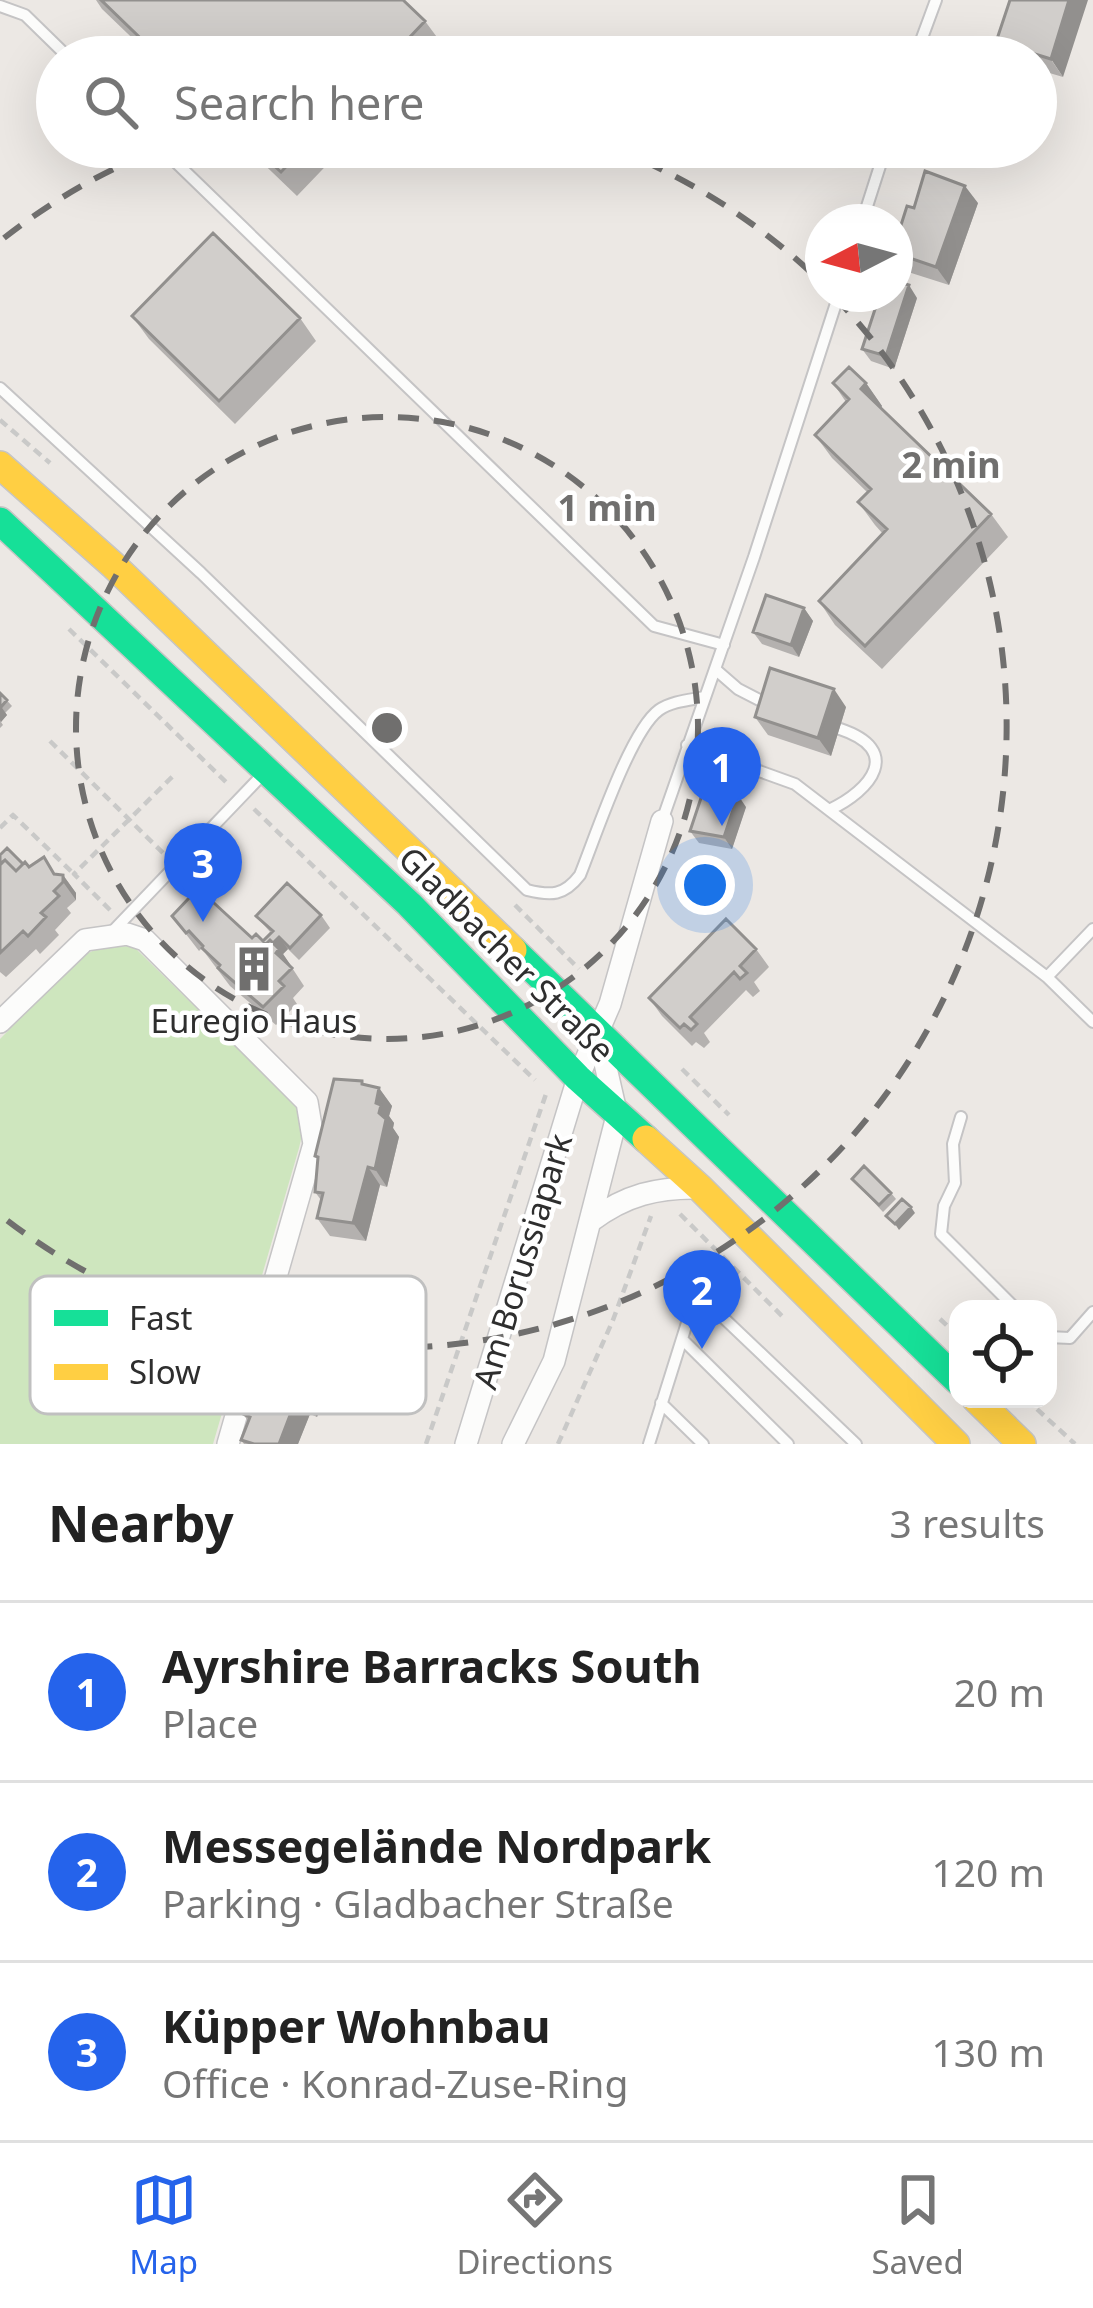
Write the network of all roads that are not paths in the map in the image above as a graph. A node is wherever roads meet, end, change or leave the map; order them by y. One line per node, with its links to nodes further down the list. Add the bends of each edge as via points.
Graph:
1 (20, 0): 4 (lane)
2 (936, 0): 6 (lane)
3 (0, 6): 4 (lane)
4 (25, 14): 5 (lane)
5 (47, 36)
6 (923, 36)
7 (182, 168): 14 (lane, via 654,626)
8 (879, 168): 9 (lane)
9 (868, 204)
10 (833, 312): 14 (lane)
11 (0, 388): 16 (lane, via 526,890 569,890 654,713)
12 (0, 465): 28 (main road, Gladbacher Straße, via 146,596)
13 (0, 521): 20 (main road, Gladbacher Straße)
14 (724, 645): 15 (lane)
15 (716, 669): 16 (lane); 17 (lane)
16 (705, 698): 19 (lane)
17 (776, 709)
18 (840, 729): 21 (lane, via 867,744 874,775)
19 (687, 745): 21 (lane, via 794,784); 22 (lane)
20 (267, 770): 23 (lane); 29 (main road, Gladbacher Straße)
21 (829, 810): 25 (lane)
22 (662, 821): 28 (street, Am Borussiapark)
23 (116, 929): 26 (street, via 85,940); 34 (street, via 145,940 307,1102 314,1144)
24 (1093, 929): 25 (lane)
25 (1046, 976): 27 (lane)
26 (0, 1022)
27 (1093, 1022)
28 (599, 1037): 29 (street, Am Borussiapark); 30 (street); 39 (main road, Gladbacher Straße)
29 (578, 1078): 30 (main road, Gladbacher Straße); 44 (street, Am Borussiapark)
30 (617, 1116): 32 (main road, Gladbacher Straße); 33 (street, Am Borussiapark)
31 (961, 1117): 35 (lane, via 940,1234)
32 (700, 1188): 33 (street, via 640,1194); 50 (main road, Gladbacher Straße)
33 (591, 1221): 45 (street, Am Borussiapark, via 554,1361)
34 (276, 1276)
35 (1007, 1300)
36 (1093, 1312): 37 (lane, via 1070,1338)
37 (1057, 1337)
38 (682, 1340): 40 (lane); 48 (lane); 49 (lane, via 691,1310 710,1305)
39 (949, 1373)
40 (662, 1403): 46 (lane); 47 (lane)
41 (985, 1408): 51 (main road)
42 (237, 1414): 43 (street)
43 (228, 1444)
44 (466, 1444)
45 (513, 1444)
46 (649, 1444)
47 (703, 1444)
48 (788, 1444)
49 (856, 1444)
50 (956, 1444)
51 (1022, 1444)

